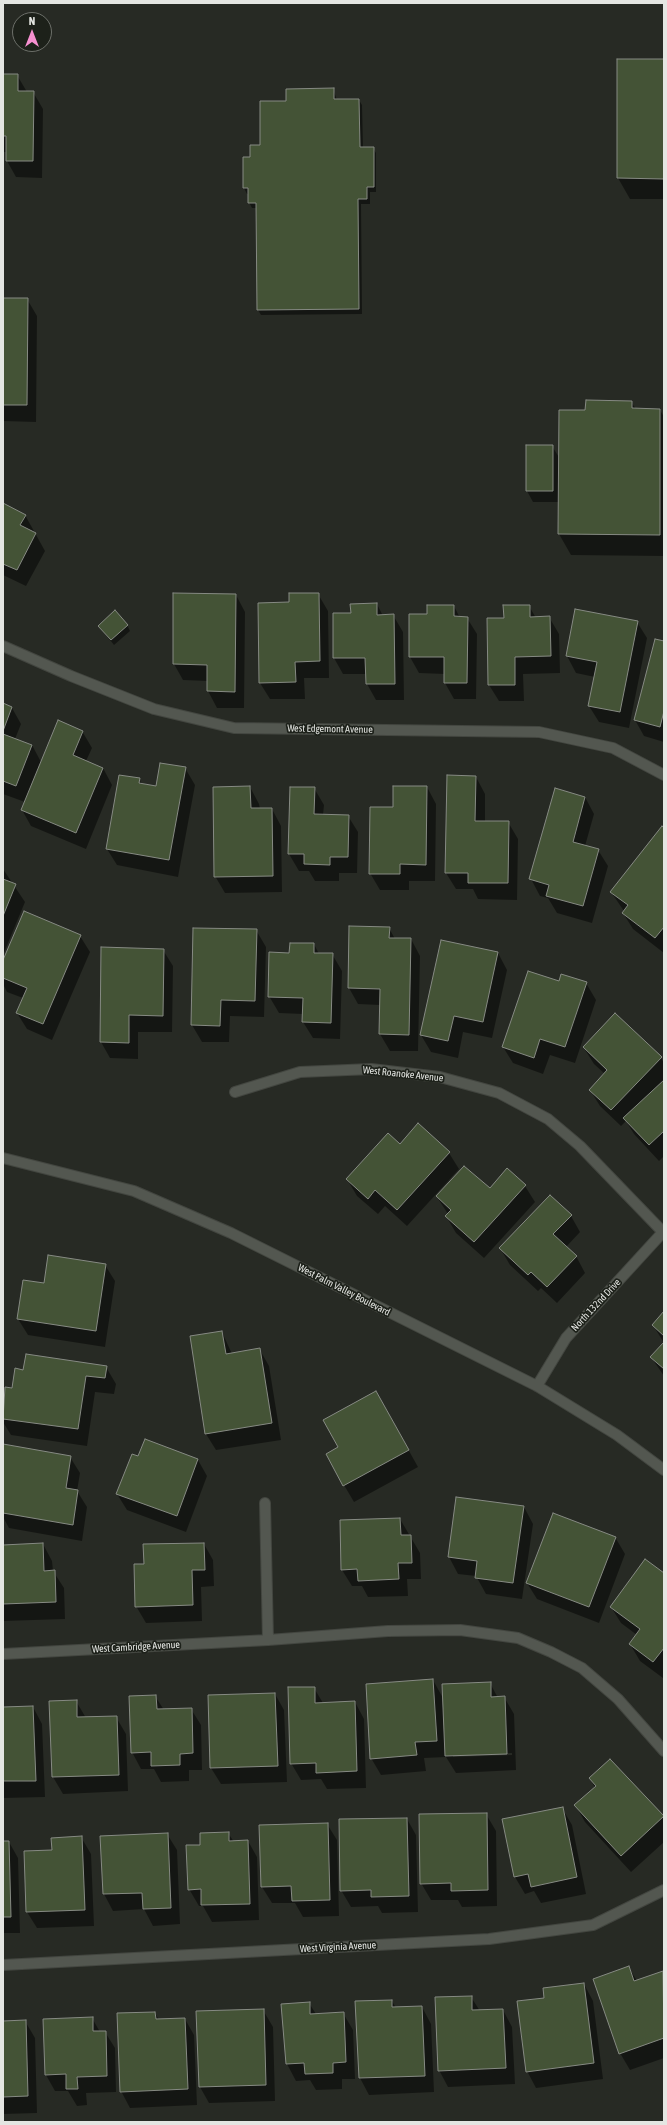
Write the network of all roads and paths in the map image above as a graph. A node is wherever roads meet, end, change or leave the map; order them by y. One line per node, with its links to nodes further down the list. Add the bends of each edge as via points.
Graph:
1 (3, 646): 2 (street, West Edgemont Avenue, via 154,709 234,728 539,732 613,748)
2 (664, 775)
3 (235, 1092): 5 (street, West Roanoke Avenue, via 300,1072 371,1069 440,1077 499,1093 548,1119 570,1137)
4 (3, 1158): 6 (street, West Palm Valley Boulevard, via 134,1191 231,1233)
5 (664, 1231): 6 (street, North 132nd Drive, via 566,1338)
6 (537, 1386): 7 (street, West Palm Valley Boulevard, via 617,1435)
7 (664, 1470)
8 (265, 1504): 9 (street)
9 (268, 1640): 10 (street, West Cambridge Avenue); 11 (street, West Cambridge Avenue, via 388,1631 460,1630 518,1638 582,1668 618,1699)
10 (3, 1654)
11 (664, 1751)
12 (664, 1890): 13 (street, West Virginia Avenue, via 593,1925 489,1939)
13 (3, 1965)

